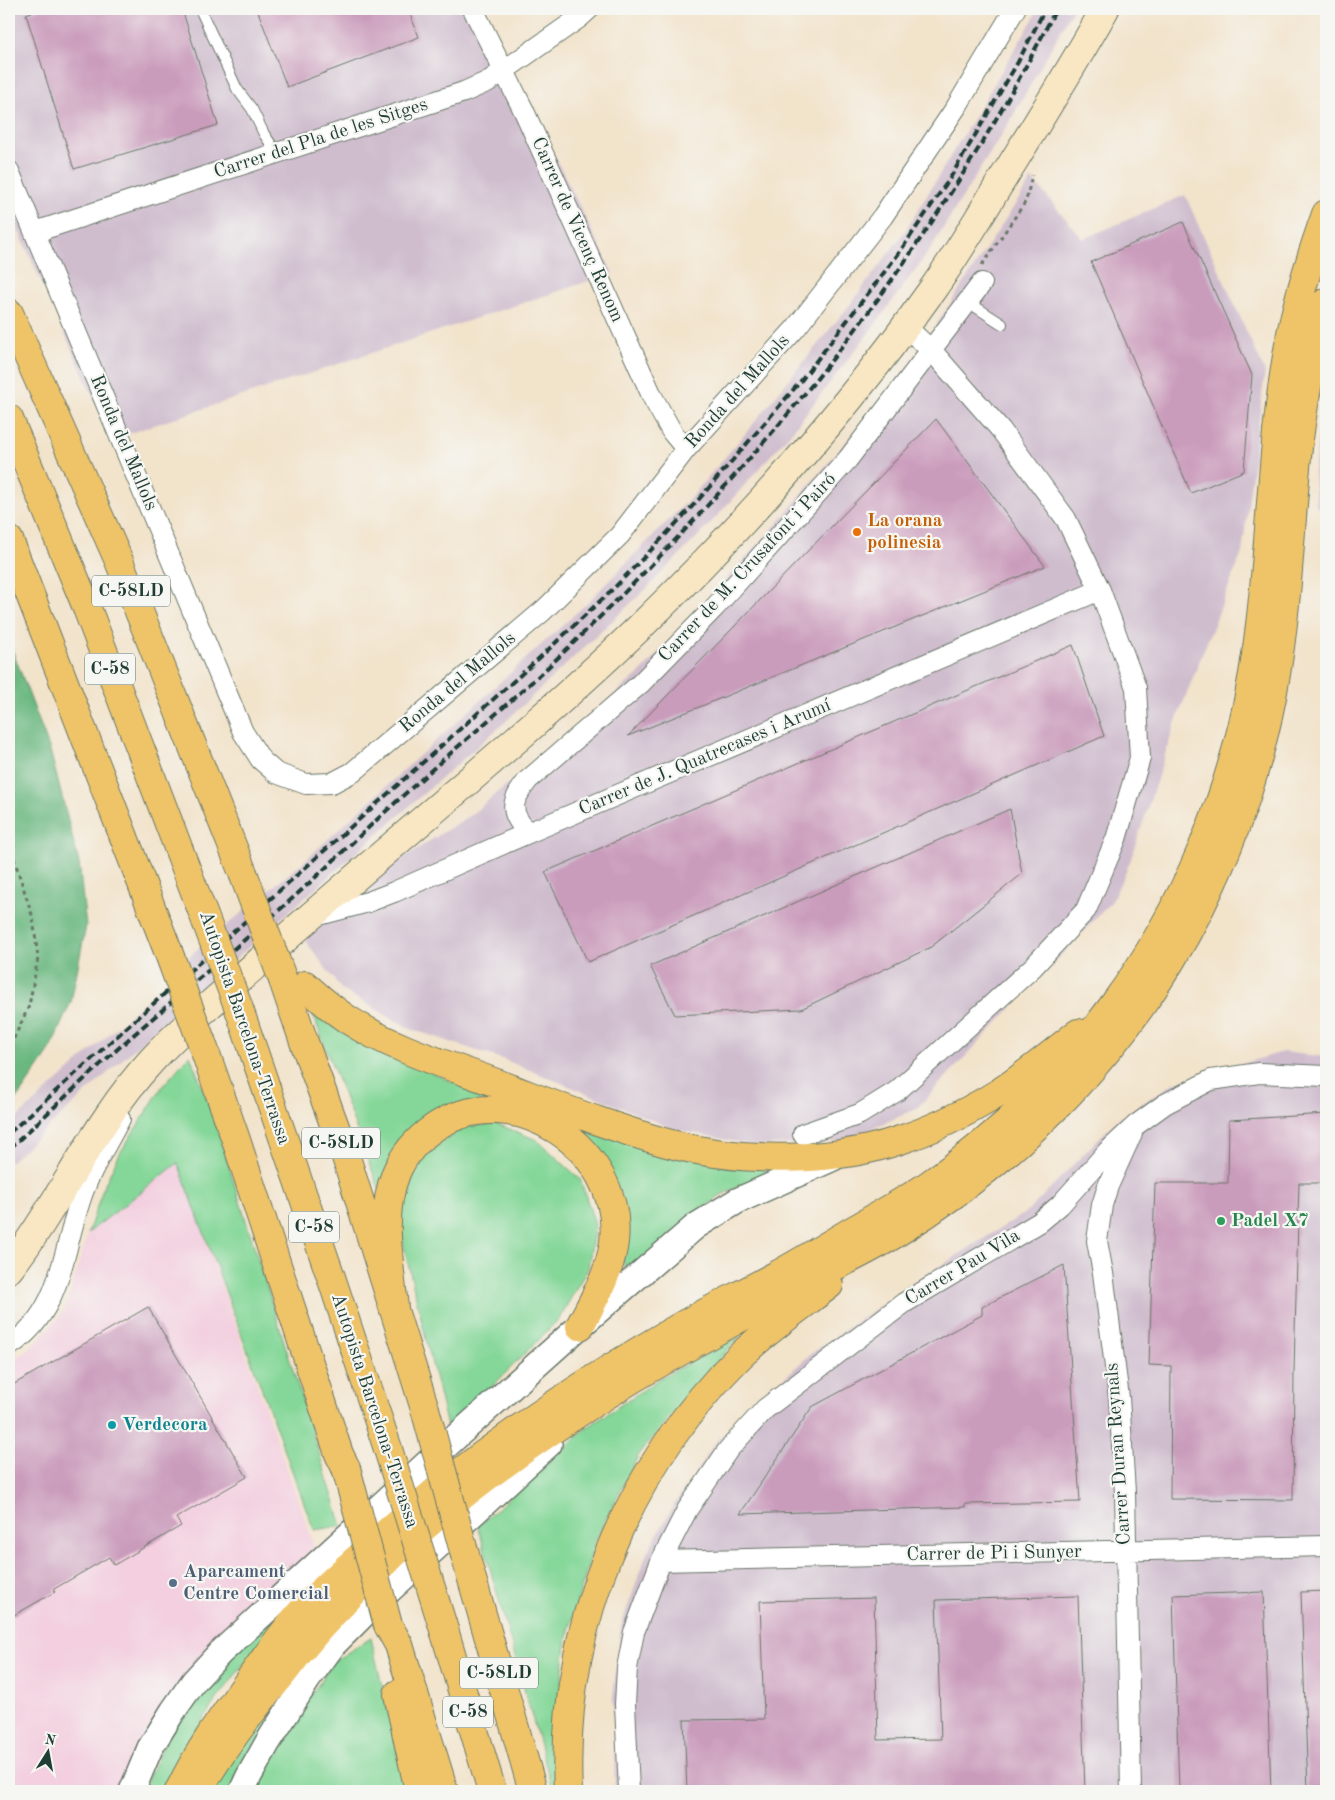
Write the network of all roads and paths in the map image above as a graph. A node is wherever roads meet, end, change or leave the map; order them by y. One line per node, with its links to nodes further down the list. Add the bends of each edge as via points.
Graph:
1 (200, 9): 7 (lane, via 237,89)
2 (473, 9): 6 (street, Carrer de Vicenç Renom)
3 (589, 9): 6 (street, Carrer del Pla de les Sitges)
4 (1015, 9): 19 (street, Ronda del Mallols, via 957,106 883,216 795,329)
5 (1105, 9): 16 (main road, via 1039,122 943,274)
6 (503, 70): 7 (street, Carrer del Pla de les Sitges, via 489,81 464,92); 19 (street, Carrer de Vicenç Renom, via 654,398 672,432)
7 (277, 153): 10 (street, Carrer del Pla de les Sitges)
8 (9, 171): 10 (street, Ronda del Mallols)
9 (1326, 214): 26 (highway, via 1288,348 1257,643 1245,713 1231,768 1212,823 1179,897)
10 (35, 232): 19 (street, Ronda del Mallols, via 243,732 261,760 276,773 306,784 332,784 353,772 544,610 620,535)
11 (982, 283): 12 (street, Carrer de M. Crusafont i Pairó)
12 (968, 302): 15 (lane); 17 (street, Carrer de M. Crusafont i Pairó)
13 (1326, 302): 33 (highway, via 1301,422 1283,624 1270,710 1241,812 1202,905 1140,1009 1067,1096 1002,1157 951,1197)
14 (9, 313): 25 (highway, C-58LD, bridge, via 119,561 271,946)
15 (1002, 324)
16 (905, 326): 17 (street); 24 (main road, via 786,474 638,628 526,730)
17 (932, 351): 21 (street, via 1001,430 1066,519); 22 (street, Carrer de M. Crusafont i Pairó, via 848,459 715,607 640,684 528,780 517,794 513,809)
18 (9, 418): 49 (highway, Autopista Barcelona-Terrassa / C-58, bridge, via 85,603 238,1006 388,1449)
19 (686, 449)
20 (9, 540): 42 (highway, C-58, bridge, via 202,1042 346,1468)
21 (1100, 590): 22 (street, Carrer de J. Quatrecases i Arumí); 31 (street, via 1136,688 1140,758 1116,839 1086,910 1033,967 897,1091 860,1114)
22 (528, 833): 24 (street, Carrer de J. Quatrecases i Arumí, via 394,892)
23 (9, 843): 27 (path, via 33,918 38,958 29,1006)
24 (307, 919): 28 (main road)
25 (294, 982): 32 (highway, via 373,1034 428,1058 619,1128 668,1143 734,1155 795,1157); 35 (highway, C-58LD, via 304,1042 346,1157)
26 (1116, 1002): 32 (highway, via 1014,1082 980,1104 897,1141); 44 (highway, via 1057,1076 1020,1112 973,1153 922,1190 587,1382 509,1434 399,1521 302,1612 230,1706)
27 (9, 1050)
28 (148, 1064): 34 (main road, via 117,1101); 37 (street, via 89,1176 51,1299 35,1322)
29 (1326, 1076): 30 (street, Carrer Pau Vila, via 1259,1073 1211,1080 1165,1104)
30 (1136, 1125): 40 (street, Carrer Duran Reynals, via 1108,1186 1097,1241 1119,1398 1126,1492); 41 (street, Carrer Pau Vila, via 1040,1222 904,1303 765,1409 746,1428 687,1510)
31 (803, 1134)
32 (842, 1154): 36 (street, via 737,1200 696,1226)
33 (890, 1238): 38 (highway, via 687,1348); 51 (highway, via 774,1326 741,1356 695,1406 650,1468 612,1542 591,1605 572,1697)
34 (9, 1269)
35 (394, 1308): 36 (highway, via 388,1218 392,1186 404,1157 426,1134 450,1118 488,1110 512,1112 554,1128 582,1149 601,1176 609,1198 614,1240 610,1259 604,1279); 50 (highway, C-58LD, bridge)
36 (580, 1326): 43 (street, via 220,1653 194,1681 150,1748)
37 (9, 1346)
38 (590, 1405): 45 (highway, via 477,1483 406,1543 344,1603 268,1691); 46 (street, via 333,1645 268,1742)
39 (1326, 1546): 40 (street, Carrer de Pi i Sunyer)
40 (1126, 1552): 41 (street, Carrer de Pi i Sunyer); 53 (street, Carrer Duran Reynals)
41 (661, 1561): 52 (street, Carrer Pau Vila, via 634,1632 627,1668 625,1704)
42 (392, 1642): 47 (highway); 48 (highway, C-58)
43 (132, 1791)
44 (179, 1791)
45 (198, 1791)
46 (242, 1791)
47 (419, 1791)
48 (444, 1791)
49 (492, 1791)
50 (533, 1791)
51 (568, 1791)
52 (629, 1791)
53 (1131, 1791)

